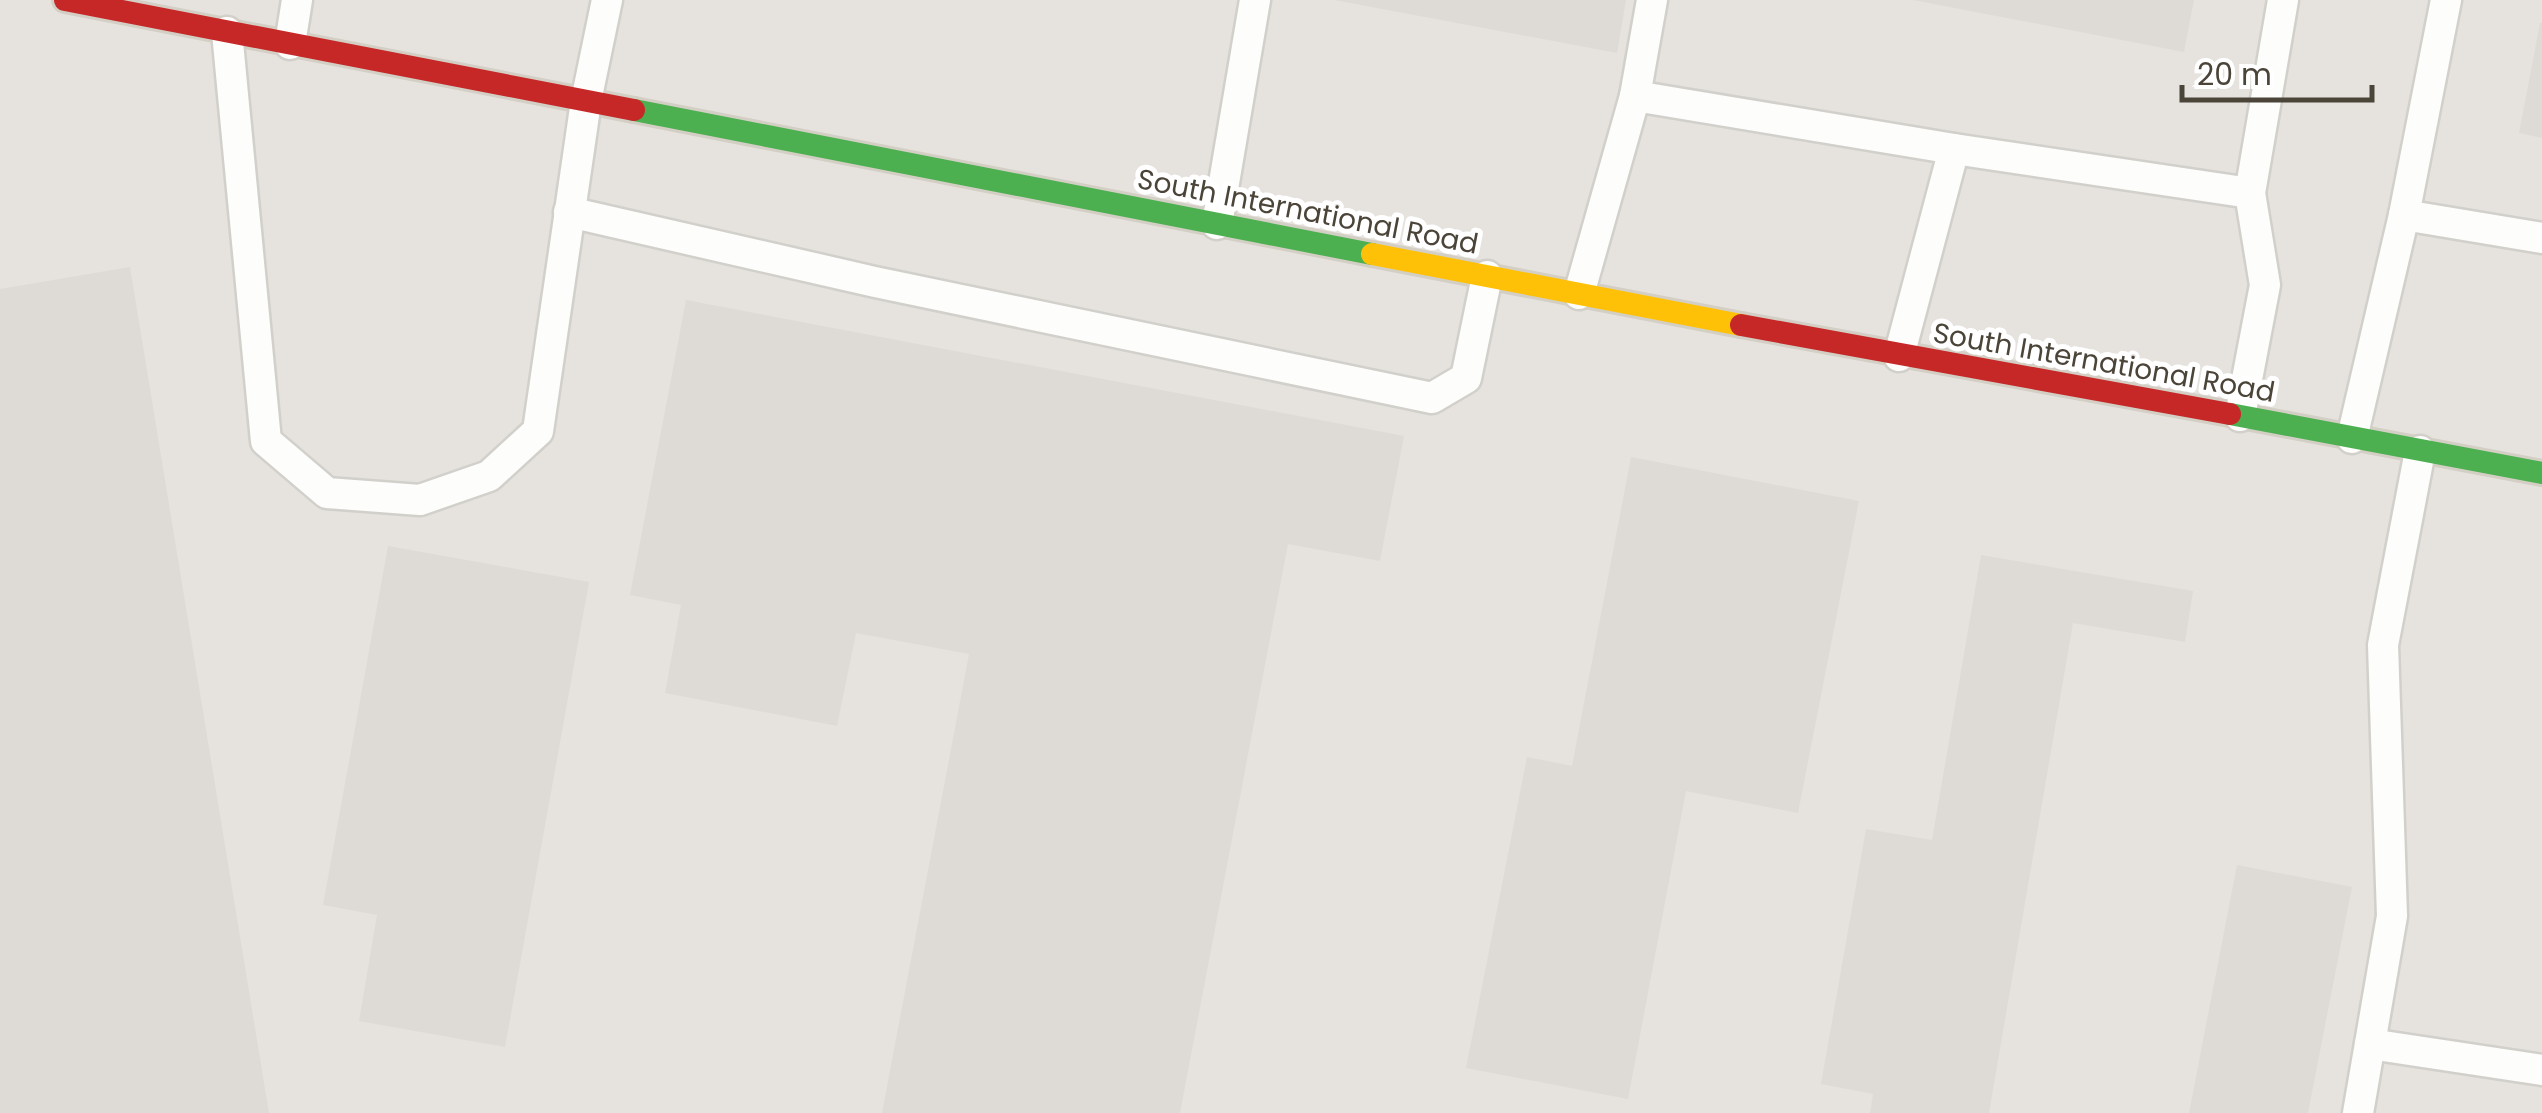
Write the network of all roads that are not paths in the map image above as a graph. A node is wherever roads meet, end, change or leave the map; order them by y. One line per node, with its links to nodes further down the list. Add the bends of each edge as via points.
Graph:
1 (65, 0): 8 (street, South International Road)
2 (297, 0): 9 (lane)
3 (607, 0): 11 (lane)
4 (1254, 0): 16 (lane)
5 (1652, 0): 10 (lane)
6 (2283, 0): 13 (lane)
7 (2446, 0): 15 (lane)
8 (227, 32): 9 (street, South International Road); 14 (lane, via 266,441 327,493 420,500 489,476 538,431)
9 (290, 44): 11 (street, South International Road)
10 (1635, 96): 12 (lane); 19 (lane)
11 (586, 101): 14 (lane); 16 (street, South International Road)
12 (1954, 149): 13 (lane); 20 (lane)
13 (2250, 192): 21 (lane, via 2264,286)
14 (570, 212): 18 (lane, via 1432,398 1466,378)
15 (2404, 214): 17 (lane); 22 (lane)
16 (1216, 224): 18 (street, South International Road)
17 (2542, 238)
18 (1487, 276): 19 (street, South International Road)
19 (1579, 294): 20 (street, South International Road)
20 (1899, 356): 21 (street, South International Road)
21 (2240, 416): 22 (street, South International Road)
22 (2352, 438): 23 (street, South International Road)
23 (2420, 452): 24 (street, South International Road); 25 (lane, via 2384,645 2392,916)
24 (2542, 473)
25 (2370, 1044): 26 (lane); 27 (lane)
26 (2542, 1070)
27 (2358, 1113)

